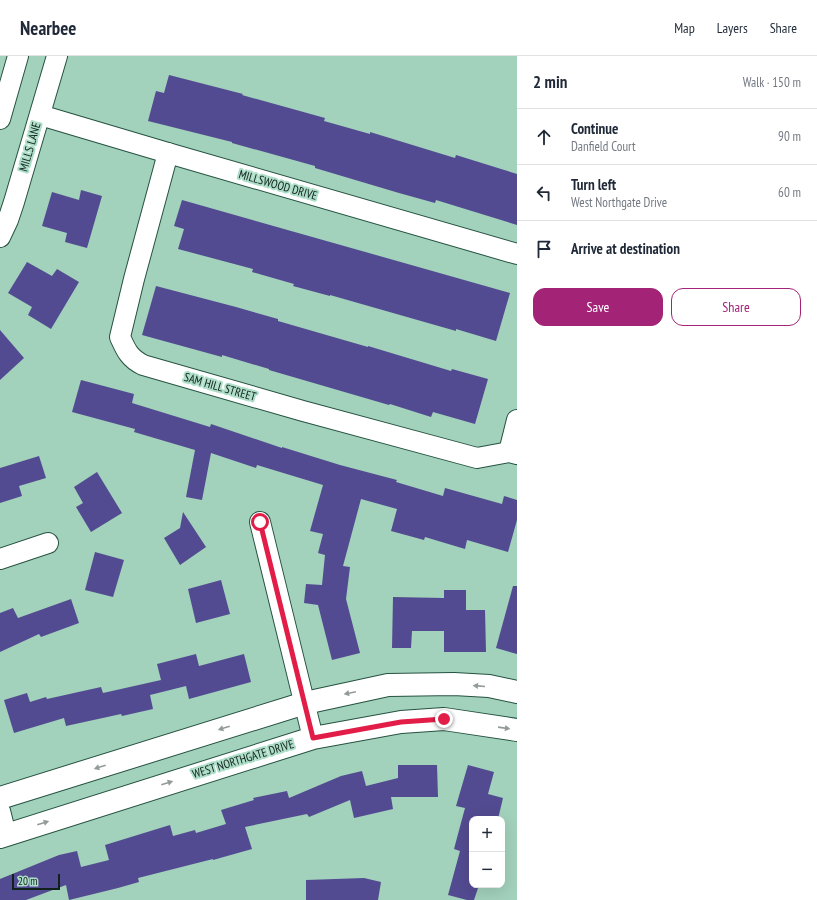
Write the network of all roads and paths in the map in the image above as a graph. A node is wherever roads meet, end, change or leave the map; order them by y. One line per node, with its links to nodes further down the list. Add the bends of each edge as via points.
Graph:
1 (18, 56): 4 (street)
2 (57, 56): 3 (street, MILLS LANE)
3 (40, 115): 5 (street, MILLSWOOD DRIVE); 6 (street, MILLS LANE, via 14,202)
4 (0, 119)
5 (168, 153): 7 (street, MILLSWOOD DRIVE); 9 (street, SAM HILL STREET, via 120,337 129,355 137,362 303,411 477,458)
6 (0, 238)
7 (517, 254)
8 (517, 420): 9 (street)
9 (513, 453)
10 (260, 522): 14 (street)
11 (48, 543): 12 (street)
12 (0, 559)
13 (517, 692): 14 (main road, one-way to 14, via 489,686 454,684 388,685)
14 (305, 703): 16 (street); 17 (main road, one-way to 17)
15 (517, 730): 16 (main road, WEST NORTHGATE DRIVE, one-way to 15, via 401,722 444,719)
16 (313, 738): 19 (main road, WEST NORTHGATE DRIVE, one-way to 16)
17 (0, 798)
18 (0, 811): 19 (street)
19 (3, 836)

